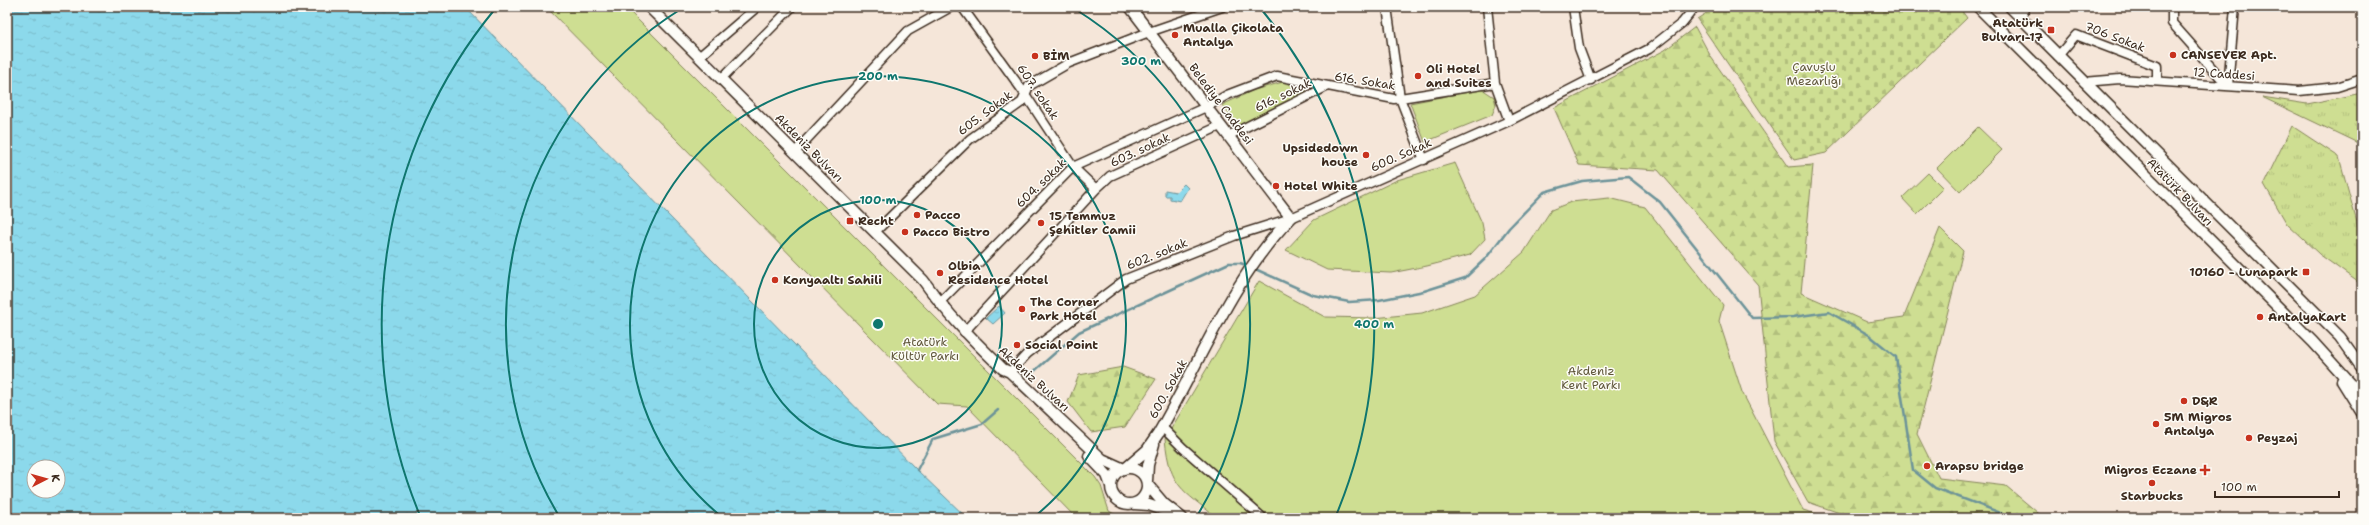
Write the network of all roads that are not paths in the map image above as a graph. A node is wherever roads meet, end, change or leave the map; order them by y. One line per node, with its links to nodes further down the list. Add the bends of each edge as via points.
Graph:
1 (649, 7): 19 (main road, Akdeniz Bulvarı)
2 (757, 7): 19 (street)
3 (951, 7): 35 (street, via 908,31)
4 (962, 7): 29 (street, 607. sokak)
5 (1130, 7): 18 (main road, Belediye Caddesi)
6 (1222, 7): 18 (street, 605. Sokak)
7 (1387, 7): 30 (street)
8 (1487, 7): 26 (street)
9 (1573, 7): 23 (street, via 1579,48)
10 (1695, 7): 23 (street, 600. Sokak, via 1682,23 1649,50)
11 (1978, 7): 44 (main road, Atatürk Bulvarı)
12 (2010, 7): 17 (main road, Atatürk Bulvarı)
13 (2025, 7): 17 (street)
14 (2172, 7): 27 (street, via 2172,23)
15 (2235, 7): 27 (street)
16 (790, 8): 21 (street)
17 (2021, 18): 20 (main road, Atatürk Bulvarı)
18 (1149, 32): 29 (street, 605. Sokak, via 1069,63 1029,86); 31 (main road, Belediye Caddesi)
19 (700, 56): 21 (main road, Akdeniz Bulvarı)
20 (2058, 56): 24 (street, 706 Sokak, via 2076,35 2157,66); 25 (main road, Atatürk Bulvarı)
21 (721, 79): 35 (main road, Akdeniz Bulvarı)
22 (2362, 79): 27 (street, 12 Caddesi, via 2337,87 2299,91)
23 (1592, 80): 32 (street, 600. Sokak)
24 (2157, 81): 25 (street, 12 Caddesi, via 2120,79); 27 (street, 12 Caddesi)
25 (2084, 82): 43 (main road, Atatürk Bulvarı)
26 (1495, 83): 30 (street, 616. Sokak); 32 (street)
27 (2228, 86)
28 (1326, 87): 30 (street, 616. Sokak); 31 (street, 616. Sokak, via 1277,76 1228,95); 34 (street, 616. sokak)
29 (1025, 94): 37 (street, 607. sokak); 40 (street, 605. Sokak, via 1022,102 970,139)
30 (1400, 98): 36 (street)
31 (1206, 107): 33 (main road, Belediye Caddesi); 37 (street, 604. sokak)
32 (1510, 121): 36 (street, 600. Sokak)
33 (1220, 126): 34 (main road, Belediye Caddesi); 38 (street, 603. sokak, via 1110,176)
34 (1228, 136): 39 (main road, Belediye Caddesi)
35 (795, 152): 40 (main road, Akdeniz Bulvarı)
36 (1424, 160): 39 (street, 600. Sokak)
37 (1073, 166): 38 (street, 607. sokak); 41 (street, 604. sokak)
38 (1096, 189): 42 (street, 603. sokak)
39 (1291, 218): 47 (street, 602. sokak, via 1234,236 1126,279); 50 (main road, 600. Sokak, via 1265,247 1243,279)
40 (875, 232): 41 (main road, Akdeniz Bulvarı, via 923,280)
41 (939, 303): 42 (main road, Akdeniz Bulvarı)
42 (964, 332): 47 (main road, Akdeniz Bulvarı)
43 (2340, 336): 45 (main road); 46 (main road, Atatürk Bulvarı)
44 (2326, 357): 48 (main road, Atatürk Bulvarı); 49 (main road)
45 (2362, 357)
46 (2362, 368)
47 (1007, 371): 51 (main road, Akdeniz Bulvarı, via 1102,459); 53 (main road, via 1007,375 1102,468)
48 (2362, 396)
49 (2362, 413)
50 (1160, 431): 51 (main road, via 1147,450); 52 (main road, via 1151,452); 56 (street)
51 (1125, 468): 52 (main road, via 1139,471); 53 (main road, via 1116,474)
52 (1147, 483): 54 (main road, via 1146,495); 55 (main road)
53 (1111, 486): 54 (main road, via 1116,499 1124,504)
54 (1134, 504): 55 (main road, via 1149,505)
55 (1179, 517)
56 (1263, 518)

